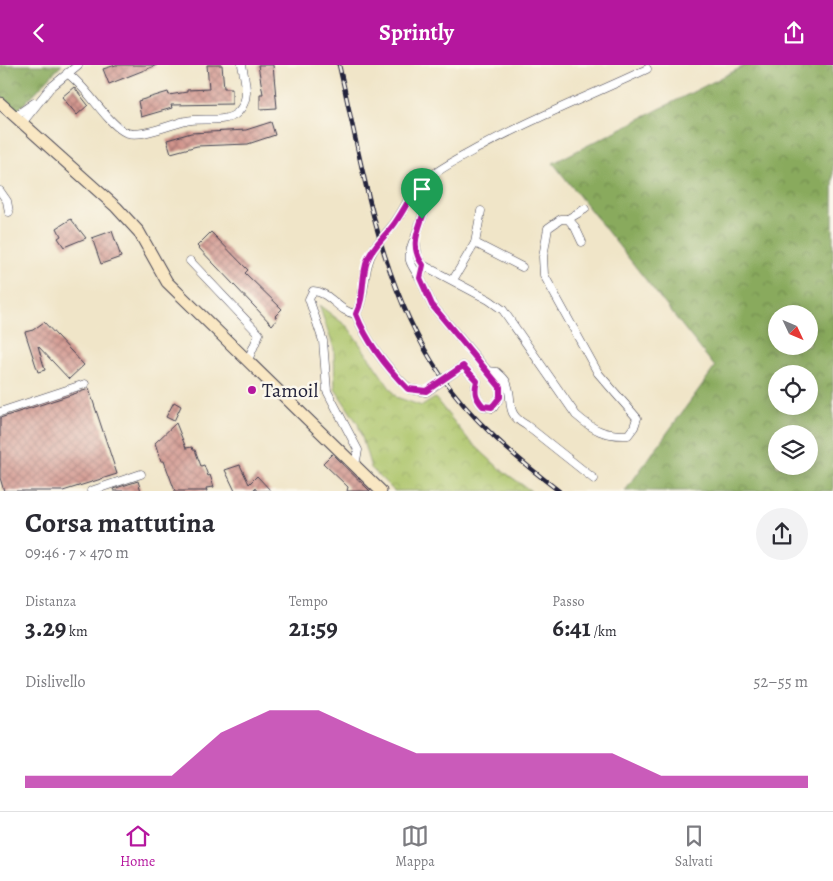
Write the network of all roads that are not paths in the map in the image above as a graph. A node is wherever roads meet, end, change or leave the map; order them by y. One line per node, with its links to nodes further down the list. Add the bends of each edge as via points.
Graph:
1 (78, 65): 4 (street)
2 (242, 65): 4 (street, via 246,100 237,114 135,133 124,131 117,125)
3 (647, 69): 7 (street, via 531,121 449,163)
4 (67, 73): 6 (street)
5 (0, 103): 6 (street)
6 (19, 119): 22 (street, via 132,223 167,282)
7 (423, 181): 13 (street, via 428,200); 21 (street, via 367,262 361,305)
8 (0, 191): 11 (street)
9 (585, 209): 12 (street)
10 (481, 211): 15 (street)
11 (9, 212)
12 (568, 219): 14 (street); 20 (street, via 561,219 548,228 543,257 544,275 598,373 637,418 628,435 590,429 576,415 503,310)
13 (415, 238): 17 (street, via 415,250); 19 (street, via 408,254)
14 (582, 242)
15 (475, 243): 18 (street); 20 (street)
16 (190, 261): 22 (street, via 259,334)
17 (423, 265): 19 (street); 20 (street)
18 (522, 267)
19 (420, 278): 23 (street, via 432,305)
20 (453, 280)
21 (356, 314): 23 (street, via 379,355 408,389 426,391 463,366 477,381 476,399 483,406 492,407 500,397 500,387); 26 (street, via 349,313 322,291 313,291 309,299 323,341 327,391 358,450)
22 (248, 360): 26 (street)
23 (488, 371): 28 (street, via 497,372 507,382 511,410 518,421)
24 (85, 384): 25 (street)
25 (0, 413)
26 (355, 465): 30 (street)
27 (141, 474): 29 (street)
28 (594, 479)
29 (91, 491)
30 (381, 491)

